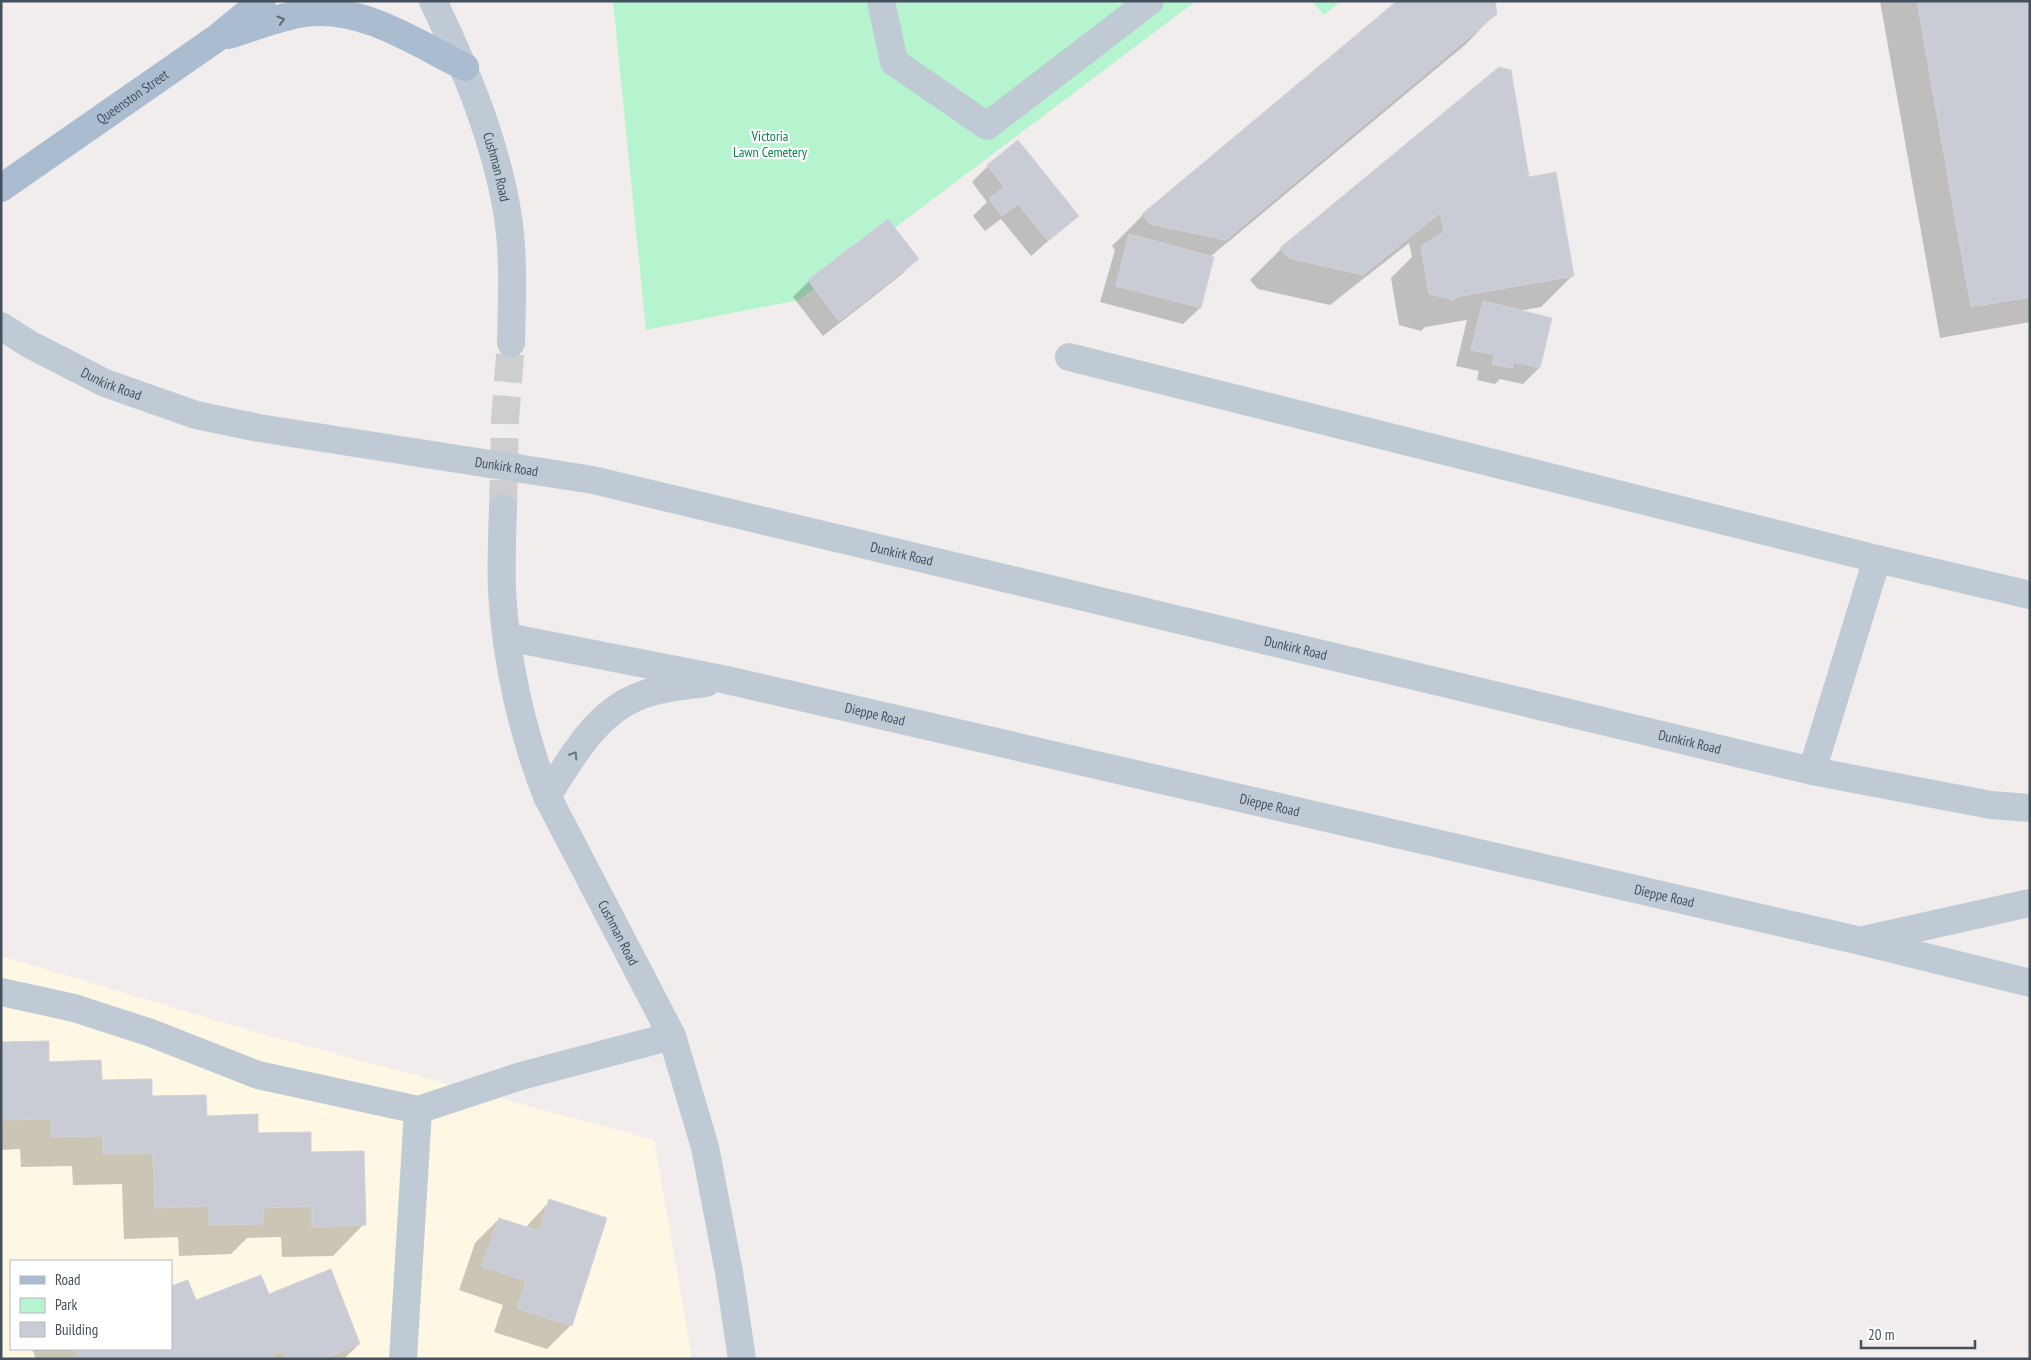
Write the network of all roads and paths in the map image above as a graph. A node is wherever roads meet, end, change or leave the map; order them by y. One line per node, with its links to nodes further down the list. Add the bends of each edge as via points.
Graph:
1 (262, 1): 5 (main road, Queenston Street)
2 (433, 1): 6 (street, Cushman Road)
3 (881, 1): 4 (street, via 894,62 987,126)
4 (1150, 1)
5 (217, 38): 6 (main road, one-way to 6, via 304,13 345,14 387,28); 7 (main road, Queenston Street)
6 (465, 67): 9 (street, Cushman Road, via 490,139 504,195 512,273)
7 (1, 188)
8 (1, 326): 16 (street, Dunkirk Road, via 105,383 196,415 259,428 593,480)
9 (510, 343)
10 (1069, 357): 12 (street)
11 (503, 508): 14 (street, Cushman Road, via 502,592)
12 (1877, 559): 13 (street); 16 (street)
13 (2030, 595)
14 (507, 637): 15 (street, Dieppe Road); 17 (street, Cushman Road, via 522,715)
15 (727, 680): 17 (street, one-way to 15, via 580,746 612,712 637,697 675,687); 22 (street, Dieppe Road)
16 (1812, 771): 18 (street, Dunkirk Road)
17 (547, 796): 25 (street, Cushman Road)
18 (1991, 805): 19 (street, Dunkirk Road); 20 (street, Dunkirk Road)
19 (2030, 808)
20 (2030, 820)
21 (2030, 903): 22 (street)
22 (1861, 941): 23 (street, Dieppe Road)
23 (2030, 983)
24 (1, 992): 26 (street, via 74,1008 258,1074)
25 (672, 1036): 26 (street, via 520,1076); 28 (street, Cushman Road, via 705,1147 728,1262)
26 (418, 1110): 27 (street)
27 (403, 1359)
28 (742, 1359)

